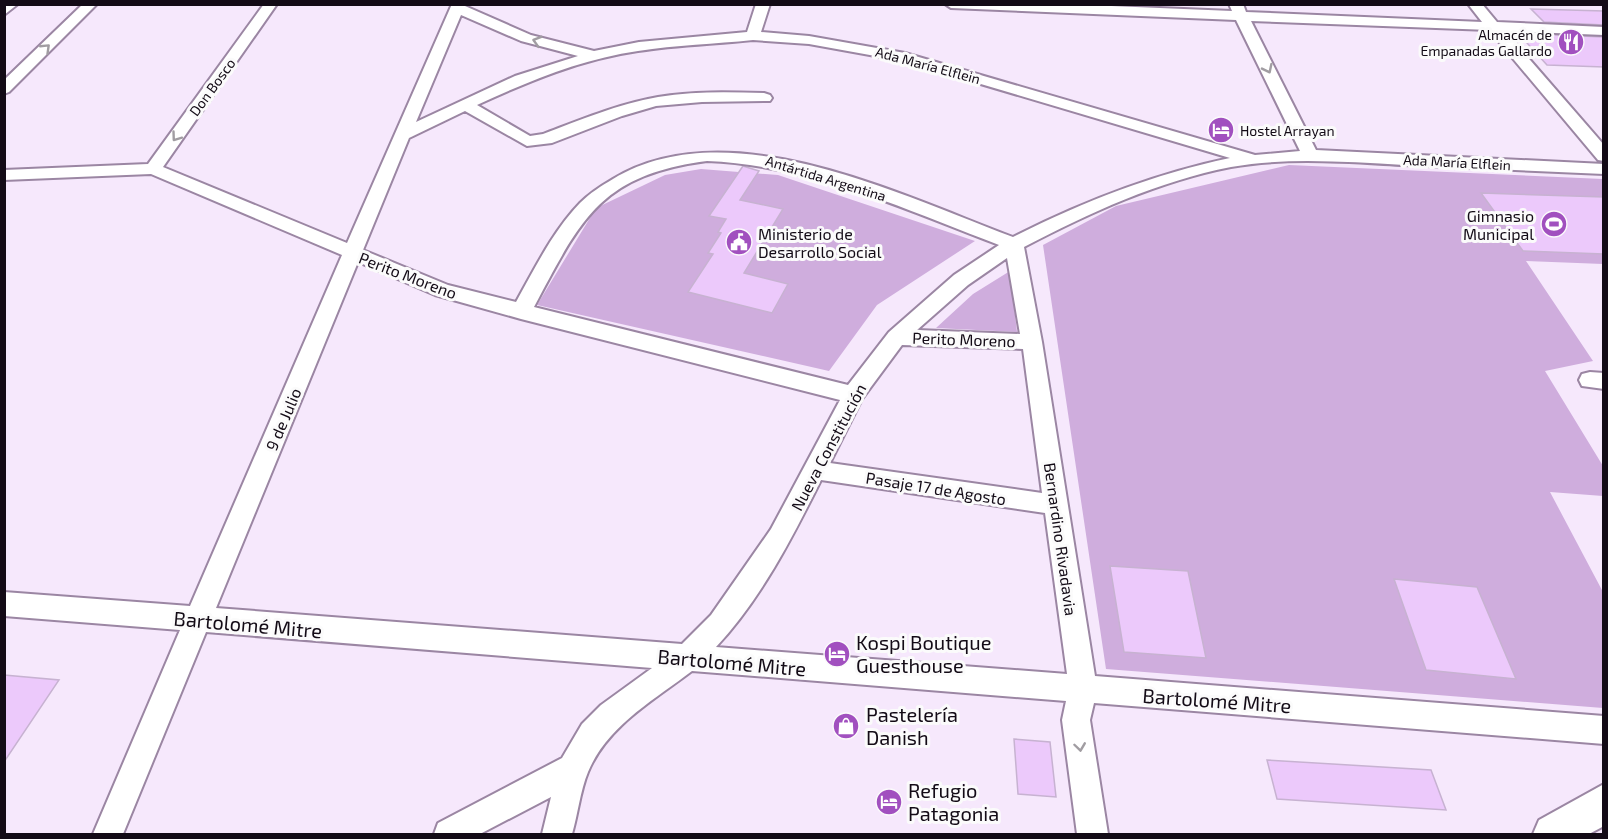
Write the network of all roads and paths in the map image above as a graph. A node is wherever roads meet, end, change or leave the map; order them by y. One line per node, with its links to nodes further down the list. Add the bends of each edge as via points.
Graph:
1 (12, 4): 10 (street)
2 (91, 4): 15 (street, one-way to 2)
3 (271, 4): 22 (street, Don Bosco, one-way to 22)
4 (763, 4): 13 (street)
5 (951, 4): 7 (street)
6 (1474, 4): 11 (street)
7 (998, 5): 9 (street)
8 (458, 6): 14 (street, Ada María Elflein, one-way to 8, via 526,38); 18 (street, 9 de Julio)
9 (1239, 10): 11 (street); 19 (street, one-way to 19)
10 (4, 11)
11 (1494, 27): 12 (street); 20 (street)
12 (1604, 31)
13 (753, 36): 14 (street, Ada María Elflein, via 672,42); 21 (street, Ada María Elflein, via 809,40 905,57)
14 (594, 55): 17 (street, Ada María Elflein, via 520,79)
15 (4, 89)
16 (764, 98): 17 (street, via 723,96 642,105 533,142)
17 (464, 104): 18 (street, Ada María Elflein)
18 (402, 135): 26 (street, 9 de Julio)
19 (1310, 154): 21 (street, Nueva Constitución); 23 (street, Ada María Elflein)
20 (1604, 156)
21 (1253, 159): 25 (street, Nueva Constitución, via 1197,170 1147,186 1067,217)
22 (153, 169): 24 (street, Perito Moreno); 26 (street, Perito Moreno)
23 (1604, 169)
24 (4, 175)
25 (1014, 244): 27 (street, Antártida Argentina, via 796,167 724,156 684,159 650,166 598,196 579,215); 28 (street, Nueva Constitución, via 961,280); 29 (street, Bernardino Rivadavia)
26 (353, 253): 27 (street, Perito Moreno, via 442,290); 34 (street, 9 de Julio)
27 (521, 312): 30 (street, Perito Moreno)
28 (896, 337): 29 (street, Perito Moreno); 30 (street, Nueva Constitución)
29 (1032, 342): 32 (street, Bernardino Rivadavia)
30 (853, 395): 31 (street, Nueva Constitución)
31 (816, 470): 32 (street, Pasaje 17 de Agosto); 35 (street, Nueva Constitución, via 780,537 720,624)
32 (1056, 506): 36 (street, Bernardino Rivadavia)
33 (4, 604): 34 (street, Bartolomé Mitre)
34 (200, 621): 35 (street, Bartolomé Mitre); 40 (street, 9 de Julio)
35 (688, 658): 36 (street, Bartolomé Mitre); 38 (street, Nueva Constitución, via 611,715 592,734)
36 (1083, 690): 37 (street, Bartolomé Mitre); 43 (street, Bernardino Rivadavia, one-way to 43, via 1076,720)
37 (1604, 730)
38 (573, 769): 41 (street); 42 (street, Nueva Constitución)
39 (1604, 803): 44 (main road)
40 (108, 834)
41 (449, 834)
42 (557, 834)
43 (1092, 834)
44 (1553, 834)

